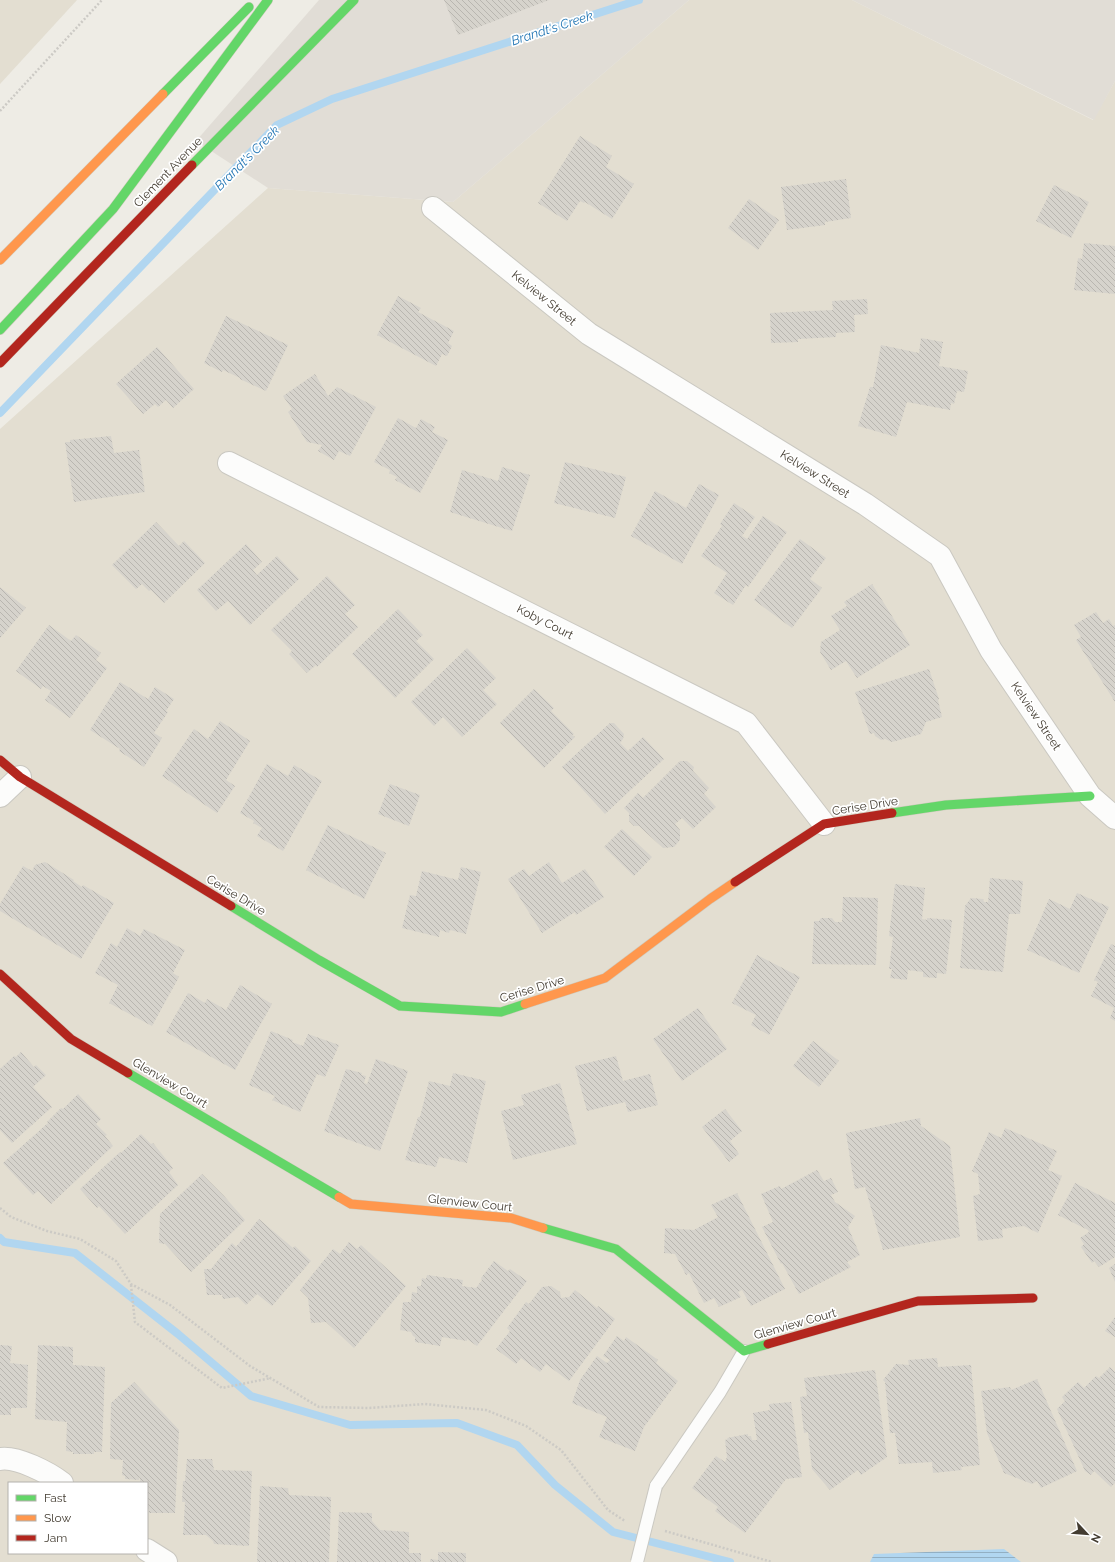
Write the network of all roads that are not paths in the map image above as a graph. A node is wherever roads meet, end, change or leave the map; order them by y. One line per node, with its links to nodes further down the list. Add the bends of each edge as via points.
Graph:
1 (256, 0): 5 (street)
2 (268, 0): 6 (street, via 114,209)
3 (354, 0): 7 (street, Clement Avenue)
4 (433, 208): 12 (street, Kelview Street, via 589,334 865,504 940,556 991,650)
5 (0, 260)
6 (0, 330)
7 (0, 363)
8 (229, 463): 14 (street, Koby Court, via 746,723)
9 (0, 760): 10 (street, Cerise Drive)
10 (20, 777): 11 (street); 14 (street, Cerise Drive, via 318,960 400,1006 501,1012 604,978 710,899)
11 (0, 796)
12 (1090, 796): 13 (street, Kelview Street); 14 (street, Cerise Drive, via 946,805)
13 (1115, 818)
14 (824, 824)
15 (0, 974): 17 (street, Glenview Court, via 71,1039 351,1204 511,1218 616,1249)
16 (1033, 1298): 17 (street, Glenview Court, via 918,1301)
17 (744, 1351): 22 (lane, bridge, via 720,1392 656,1486)
18 (0, 1459): 19 (street, via 23,1462 50,1474)
19 (61, 1482)
20 (148, 1551): 21 (street)
21 (166, 1562)
22 (637, 1562)

